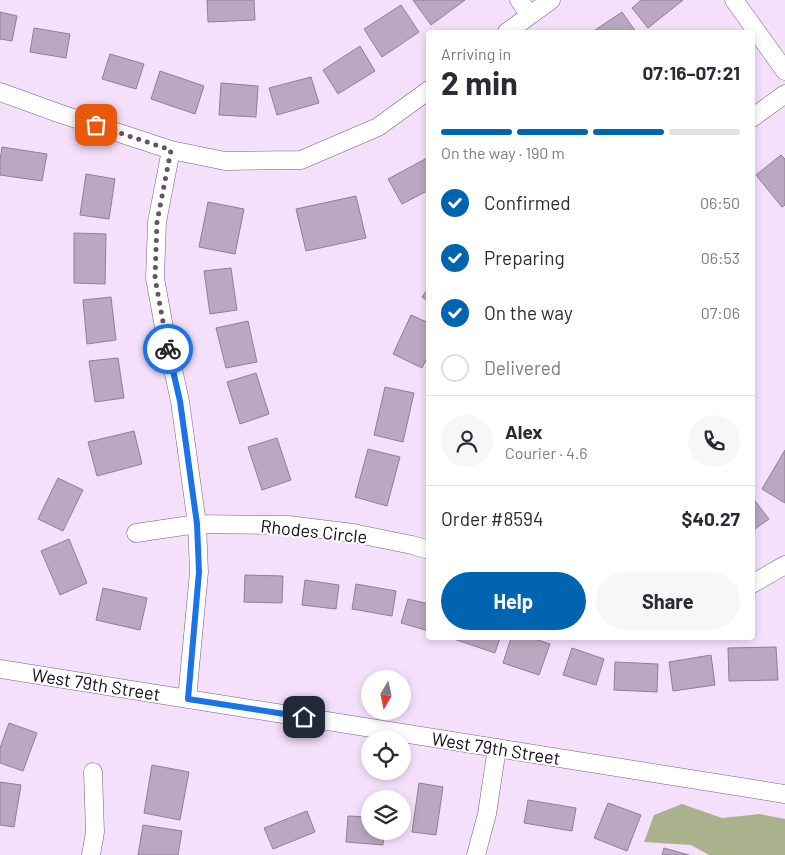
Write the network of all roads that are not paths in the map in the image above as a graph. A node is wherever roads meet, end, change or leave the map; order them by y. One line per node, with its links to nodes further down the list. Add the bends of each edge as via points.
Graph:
1 (518, 0): 4 (street)
2 (551, 0): 4 (street)
3 (734, 0): 6 (street)
4 (530, 15): 5 (street)
5 (510, 30)
6 (785, 71)
7 (0, 92): 11 (street)
8 (426, 92): 11 (street, via 378,127 301,160 225,162)
9 (785, 94): 10 (street)
10 (755, 116)
11 (171, 150): 12 (street, via 157,222 155,278 180,401)
12 (197, 524): 13 (street, Rhodes Circle); 14 (street, Rhodes Circle, via 288,525 353,533); 18 (street, via 199,572)
13 (136, 533)
14 (426, 549)
15 (785, 565): 16 (street)
16 (755, 582)
17 (0, 669): 18 (street, West 79th Street)
18 (188, 699): 19 (street, West 79th Street)
19 (497, 748): 21 (street, West 79th Street); 23 (street, via 487,814)
20 (93, 772): 22 (street, via 95,832)
21 (785, 794)
22 (91, 855)
23 (476, 855)

